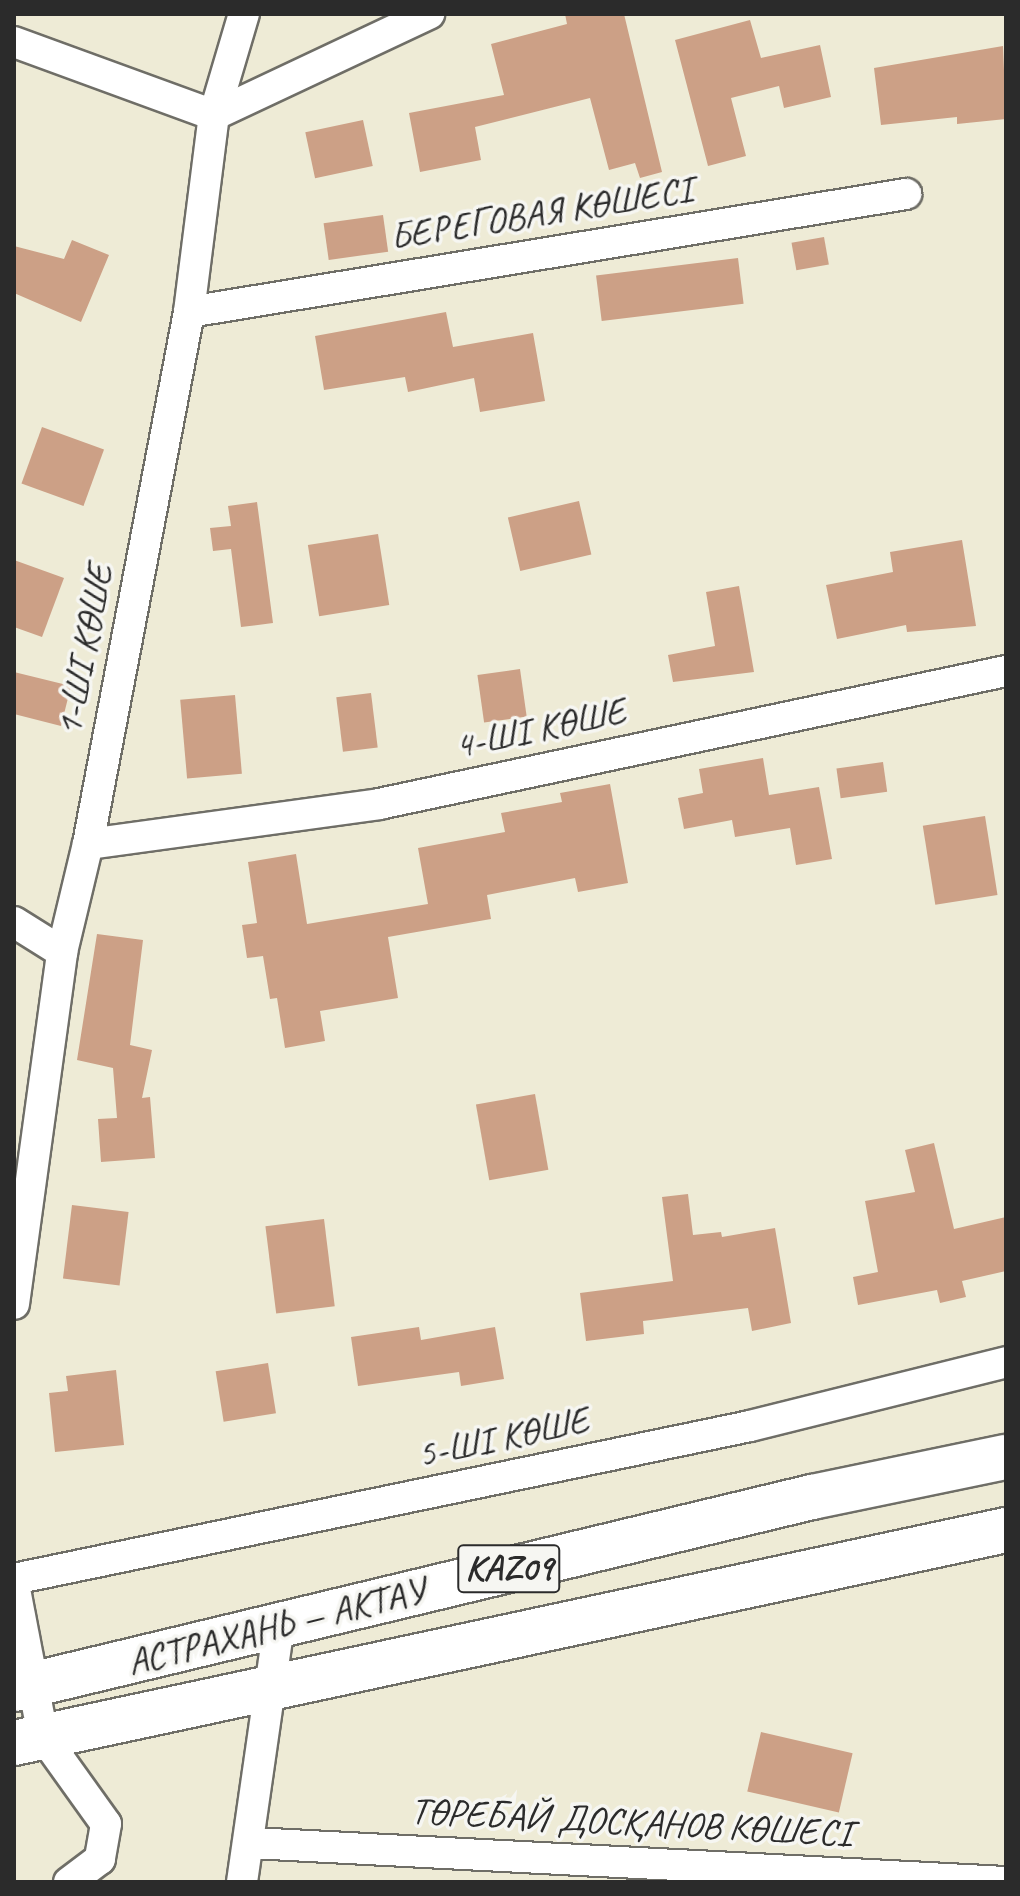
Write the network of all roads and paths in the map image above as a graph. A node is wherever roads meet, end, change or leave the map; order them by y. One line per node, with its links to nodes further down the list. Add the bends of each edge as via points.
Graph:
1 (244, 14): 4 (street, 1-ШІ КӨШЕ)
2 (429, 14): 4 (street)
3 (14, 42): 4 (street)
4 (214, 115): 6 (street, 1-ШІ КӨШЕ)
5 (906, 194): 6 (street, БЕРЕГОВАЯ КӨШЕСІ)
6 (189, 312): 8 (street, 1-ШІ КӨШЕ)
7 (1006, 671): 8 (street, 4-ШI КӨШЕ, via 379,804)
8 (88, 844): 10 (street, 1-ШІ КӨШЕ)
9 (14, 922): 10 (street)
10 (62, 952): 11 (street, 1-ШІ КӨШЕ)
11 (14, 1304)
12 (1006, 1362): 15 (street, 5-ШI КӨШЕ, via 750,1426)
13 (1006, 1457): 16 (highway, АСТРАХАНЬ — АКТАУ / KAZ09, via 812,1497)
14 (1006, 1530): 17 (highway, АСТРАХАНЬ — АКТАУ / KAZ09)
15 (14, 1581): 18 (street)
16 (279, 1625): 17 (street); 18 (highway, АСТРАХАНЬ — АКТАУ / KAZ09)
17 (272, 1685): 19 (highway, АСТРАХАНЬ — АКТАУ / KAZ09); 20 (street)
18 (23, 1688): 19 (street)
19 (28, 1739): 21 (street, via 106,1824 100,1859)
20 (251, 1843): 22 (street); 23 (street, ТӨРЕБАЙ ДОСҚАНОВ КӨШЕСІ)
21 (69, 1882)
22 (242, 1882)
23 (1006, 1882)

